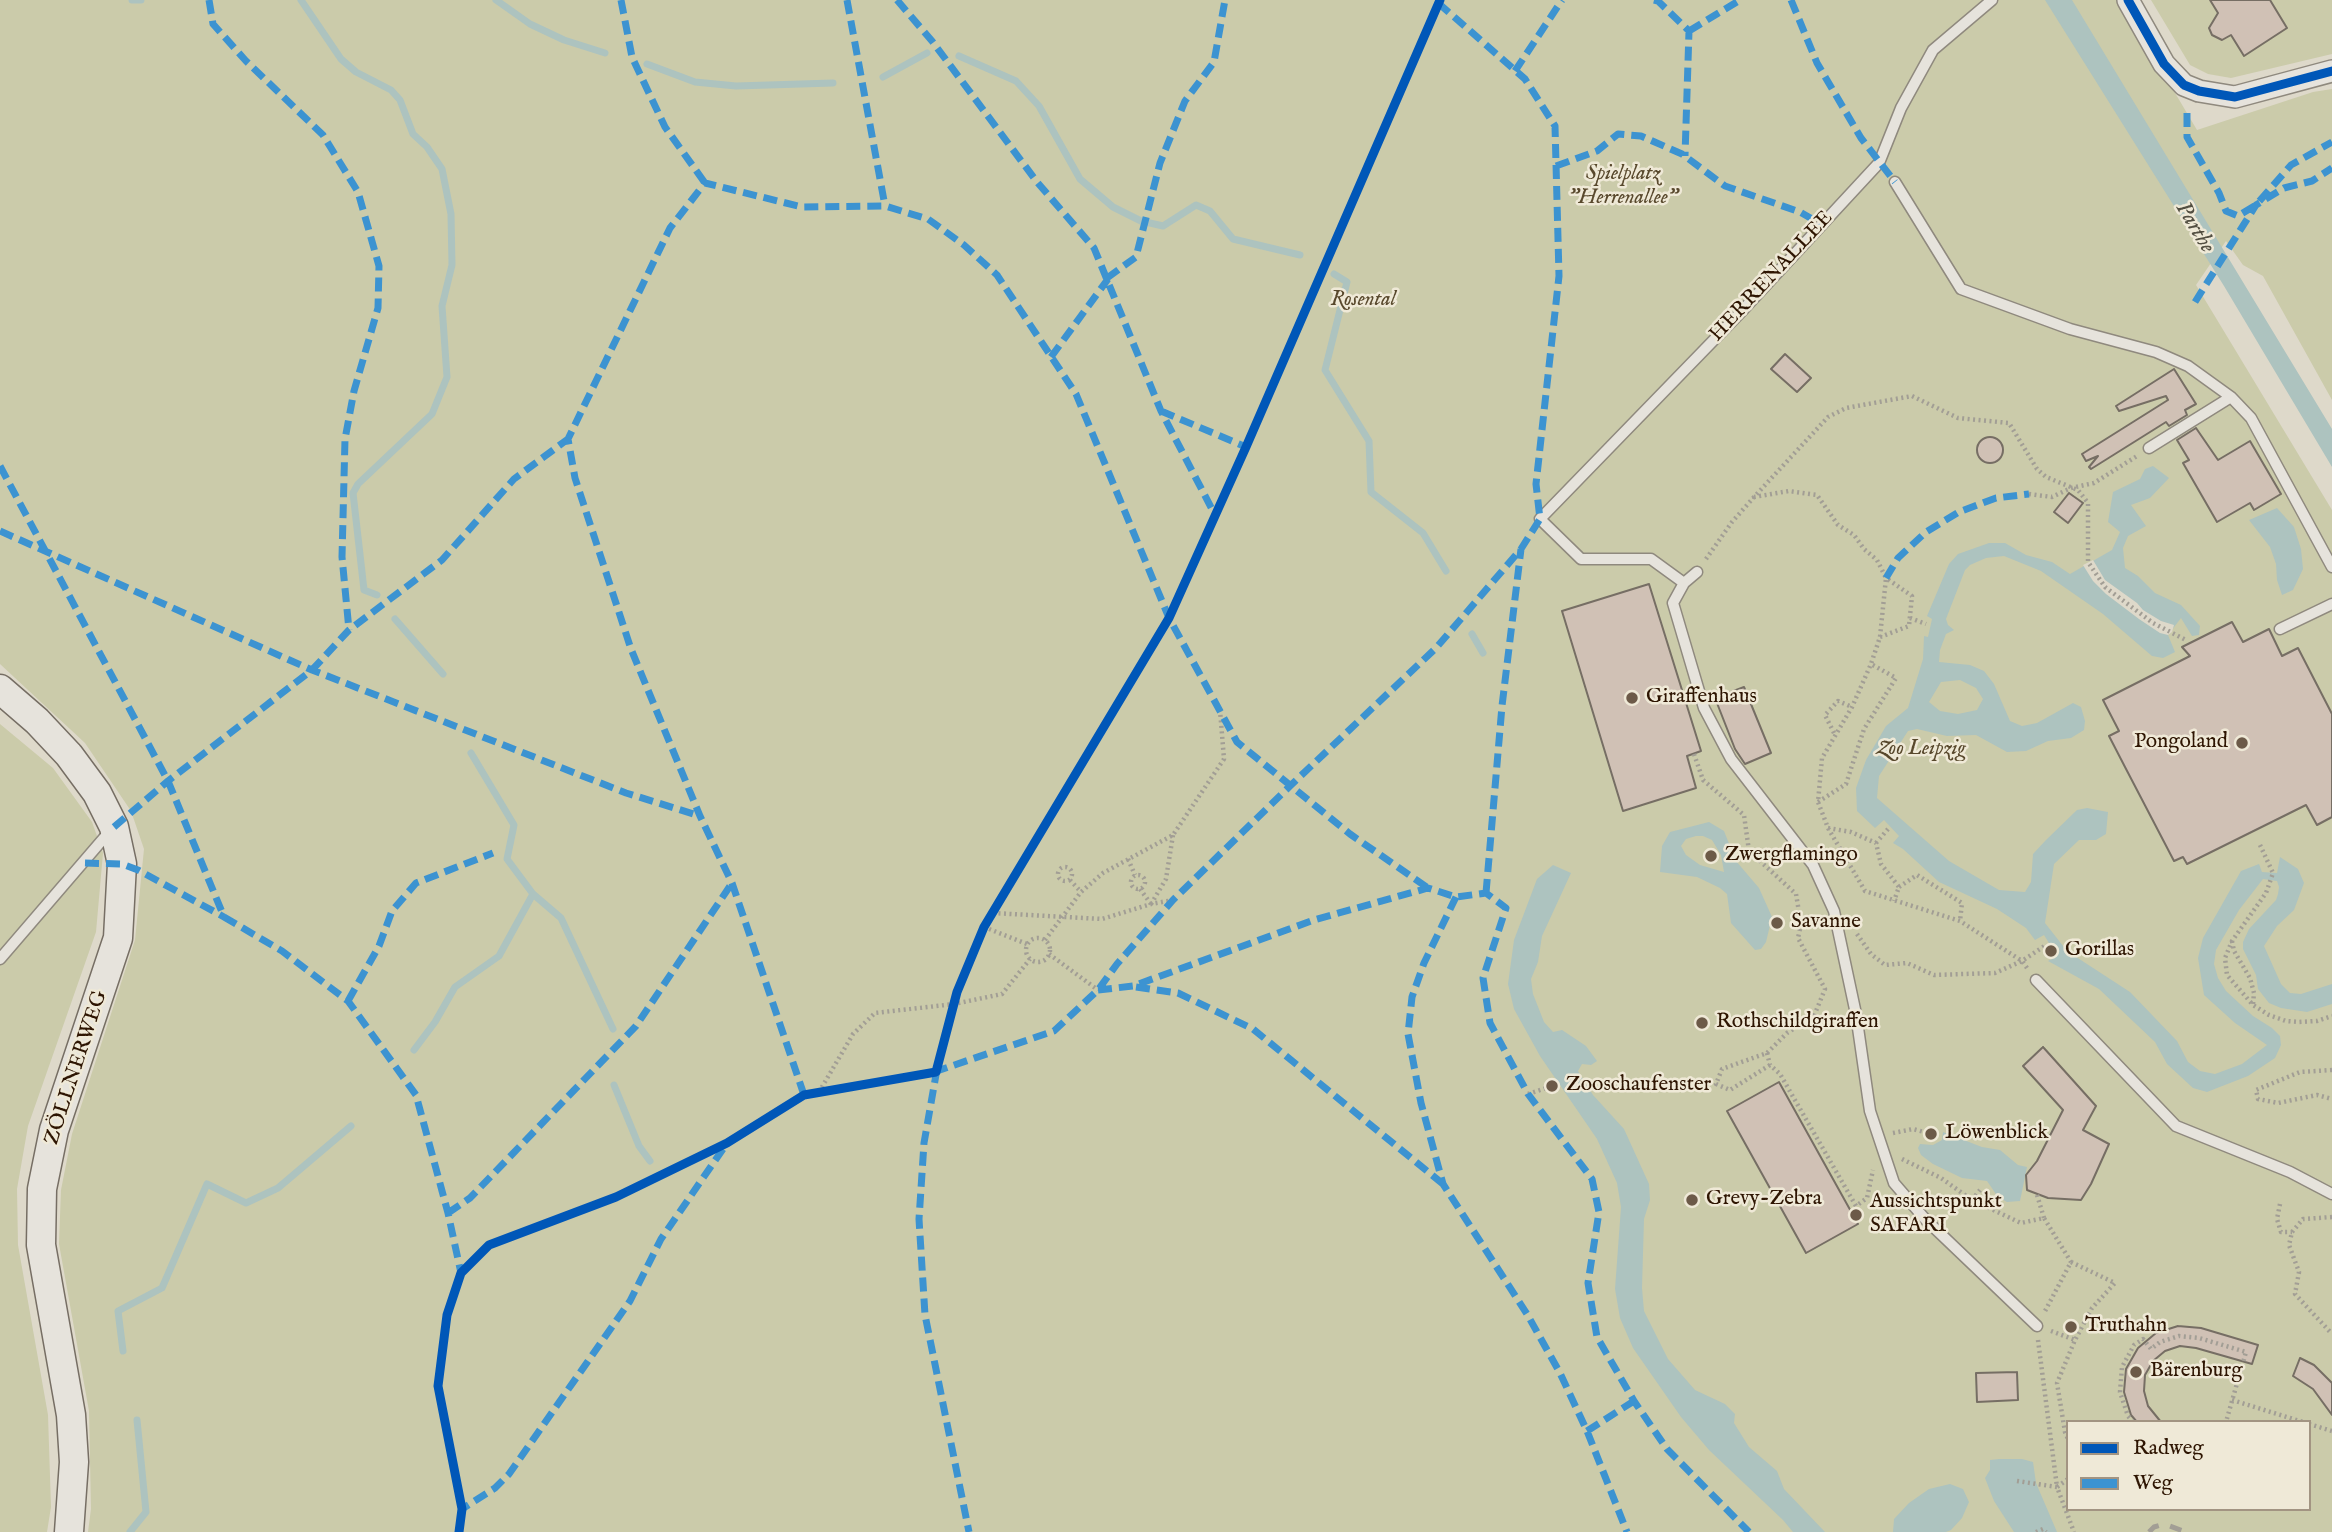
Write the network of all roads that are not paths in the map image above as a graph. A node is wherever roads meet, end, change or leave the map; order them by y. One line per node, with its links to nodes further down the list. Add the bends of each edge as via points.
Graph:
1 (1992, 0): 9 (lane, HERRENALLEE, via 1933,50 1900,108 1879,163 1540,519 1581,559 1651,559)
2 (2128, 0): 3 (street, via 2164,64 2184,85 2199,92 2235,97)
3 (2332, 71)
4 (1895, 182): 5 (lane, via 1961,289 2070,329 2156,352 2188,366)
5 (2231, 397): 6 (lane); 7 (lane, via 2251,418)
6 (2150, 448)
7 (2332, 567)
8 (1697, 572): 9 (lane)
9 (1684, 583): 17 (lane, via 1673,603 1704,708 1731,759 1813,865 1834,911 1870,1111 1894,1183 1955,1249)
10 (2332, 604): 11 (lane)
11 (2280, 629)
12 (0, 689): 13 (main road, ZÖLLNERWEG, via 69,755 97,793)
13 (114, 827): 14 (lane); 18 (main road, ZÖLLNERWEG, via 122,864 118,938 54,1130 42,1189 41,1245 71,1415 74,1462)
14 (0, 959)
15 (2036, 979): 16 (lane, via 2176,1126)
16 (2332, 1194)
17 (2037, 1325)
18 (69, 1532)

